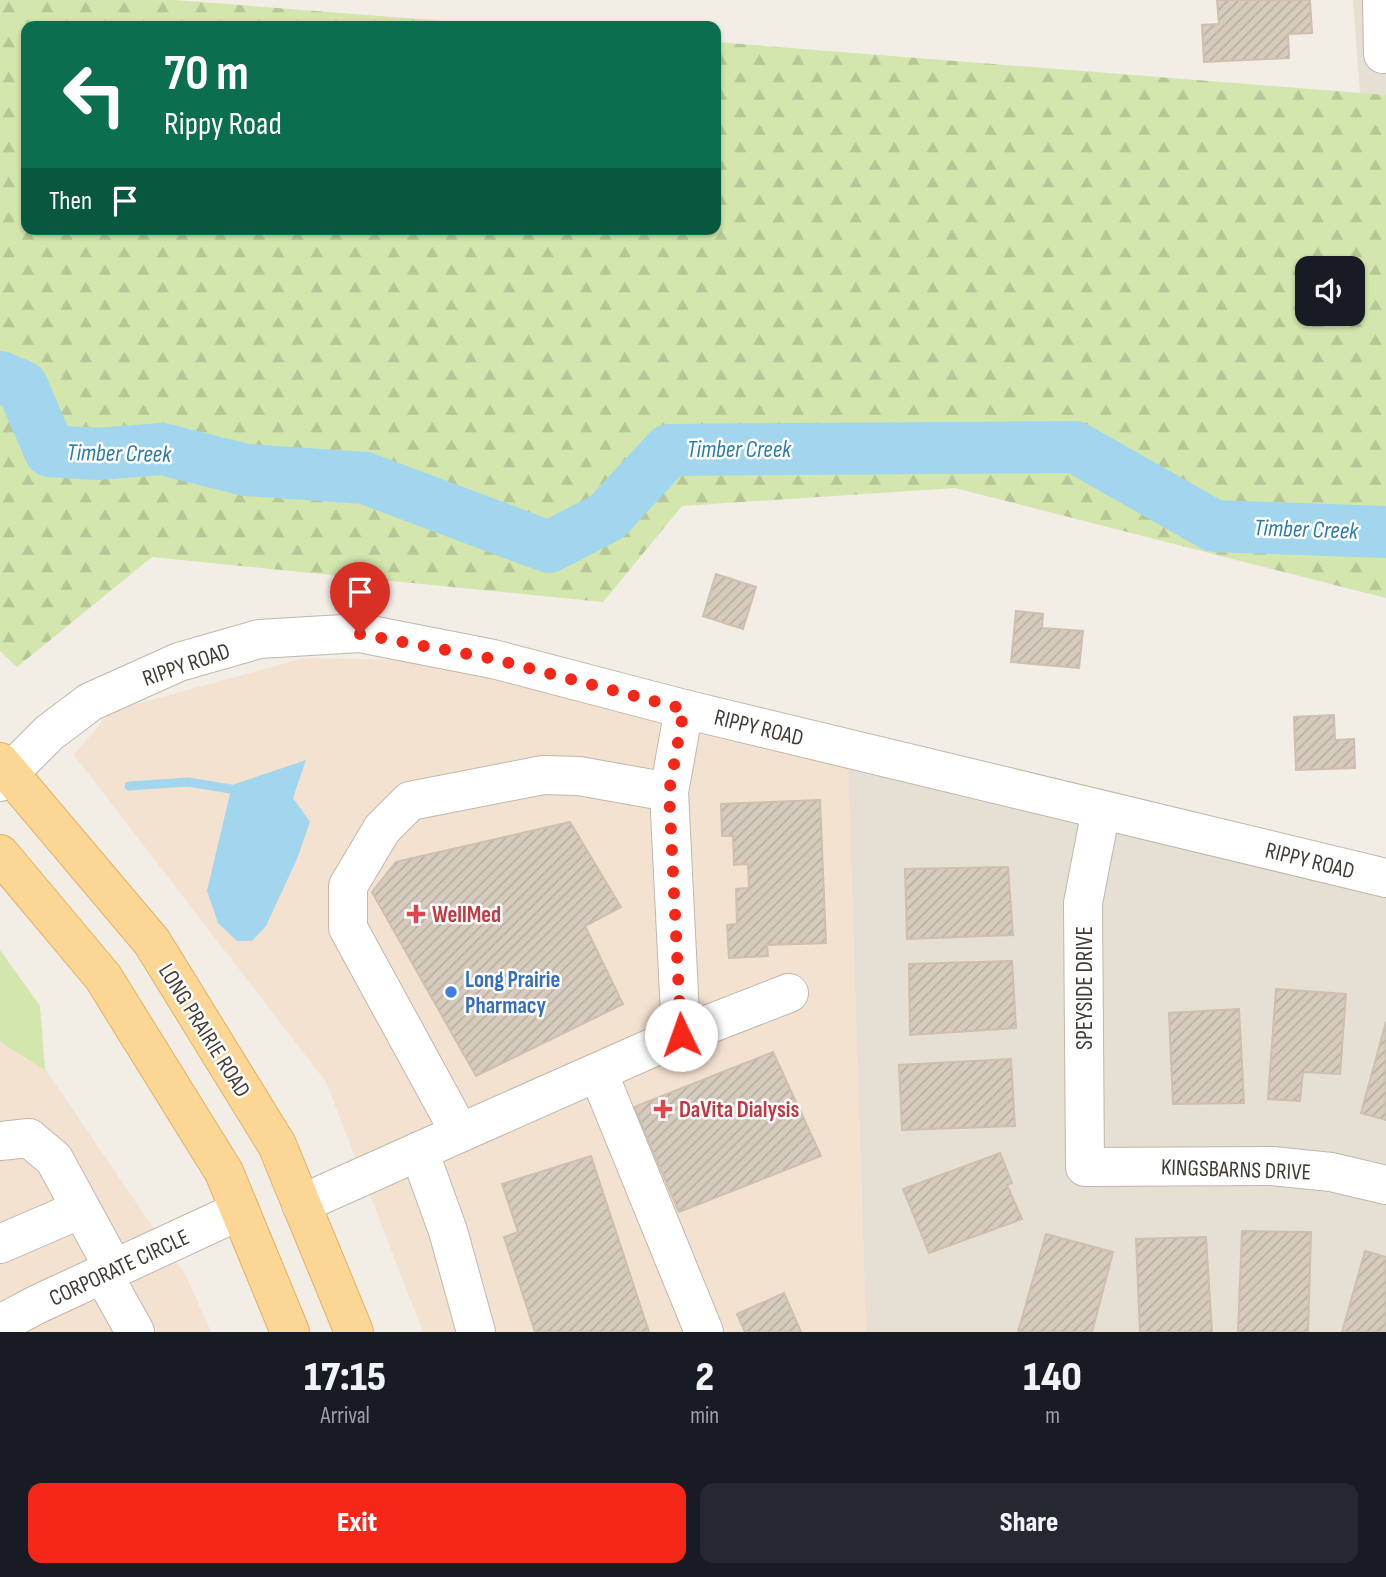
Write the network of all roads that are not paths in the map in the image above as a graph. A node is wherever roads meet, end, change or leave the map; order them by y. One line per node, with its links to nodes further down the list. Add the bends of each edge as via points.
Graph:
1 (1382, 0): 2 (street)
2 (1383, 54)
3 (684, 709): 4 (street, RIPPY ROAD, via 494,659 360,634 259,639 179,662 90,702); 5 (street); 6 (street, RIPPY ROAD)
4 (3, 773): 17 (main road, LONG PRAIRIE ROAD, via 152,942 277,1145)
5 (669, 792): 10 (street); 12 (street, via 579,776 543,775 410,802 382,829 348,886 348,928)
6 (1101, 810): 8 (street, RIPPY ROAD); 15 (street, SPEYSIDE DRIVE, via 1083,903)
7 (0, 854): 19 (main road, via 103,977 223,1172)
8 (1386, 878)
9 (789, 993): 10 (street)
10 (681, 1035): 11 (street)
11 (598, 1072): 12 (street); 27 (street)
12 (460, 1133): 14 (street)
13 (0, 1141): 18 (street, via 29,1138 54,1159)
14 (419, 1151): 17 (street); 26 (street)
15 (1085, 1167): 16 (street, KINGSBARNS DRIVE, via 1272,1166 1331,1172)
16 (1386, 1185)
17 (301, 1204): 25 (main road, LONG PRAIRIE ROAD)
18 (81, 1209): 20 (street); 21 (street)
19 (239, 1211): 21 (street, CORPORATE CIRCLE); 24 (main road)
20 (0, 1244)
21 (108, 1271): 22 (street, CORPORATE CIRCLE); 23 (street)
22 (0, 1324)
23 (135, 1332)
24 (290, 1332)
25 (354, 1332)
26 (477, 1332)
27 (704, 1332)

